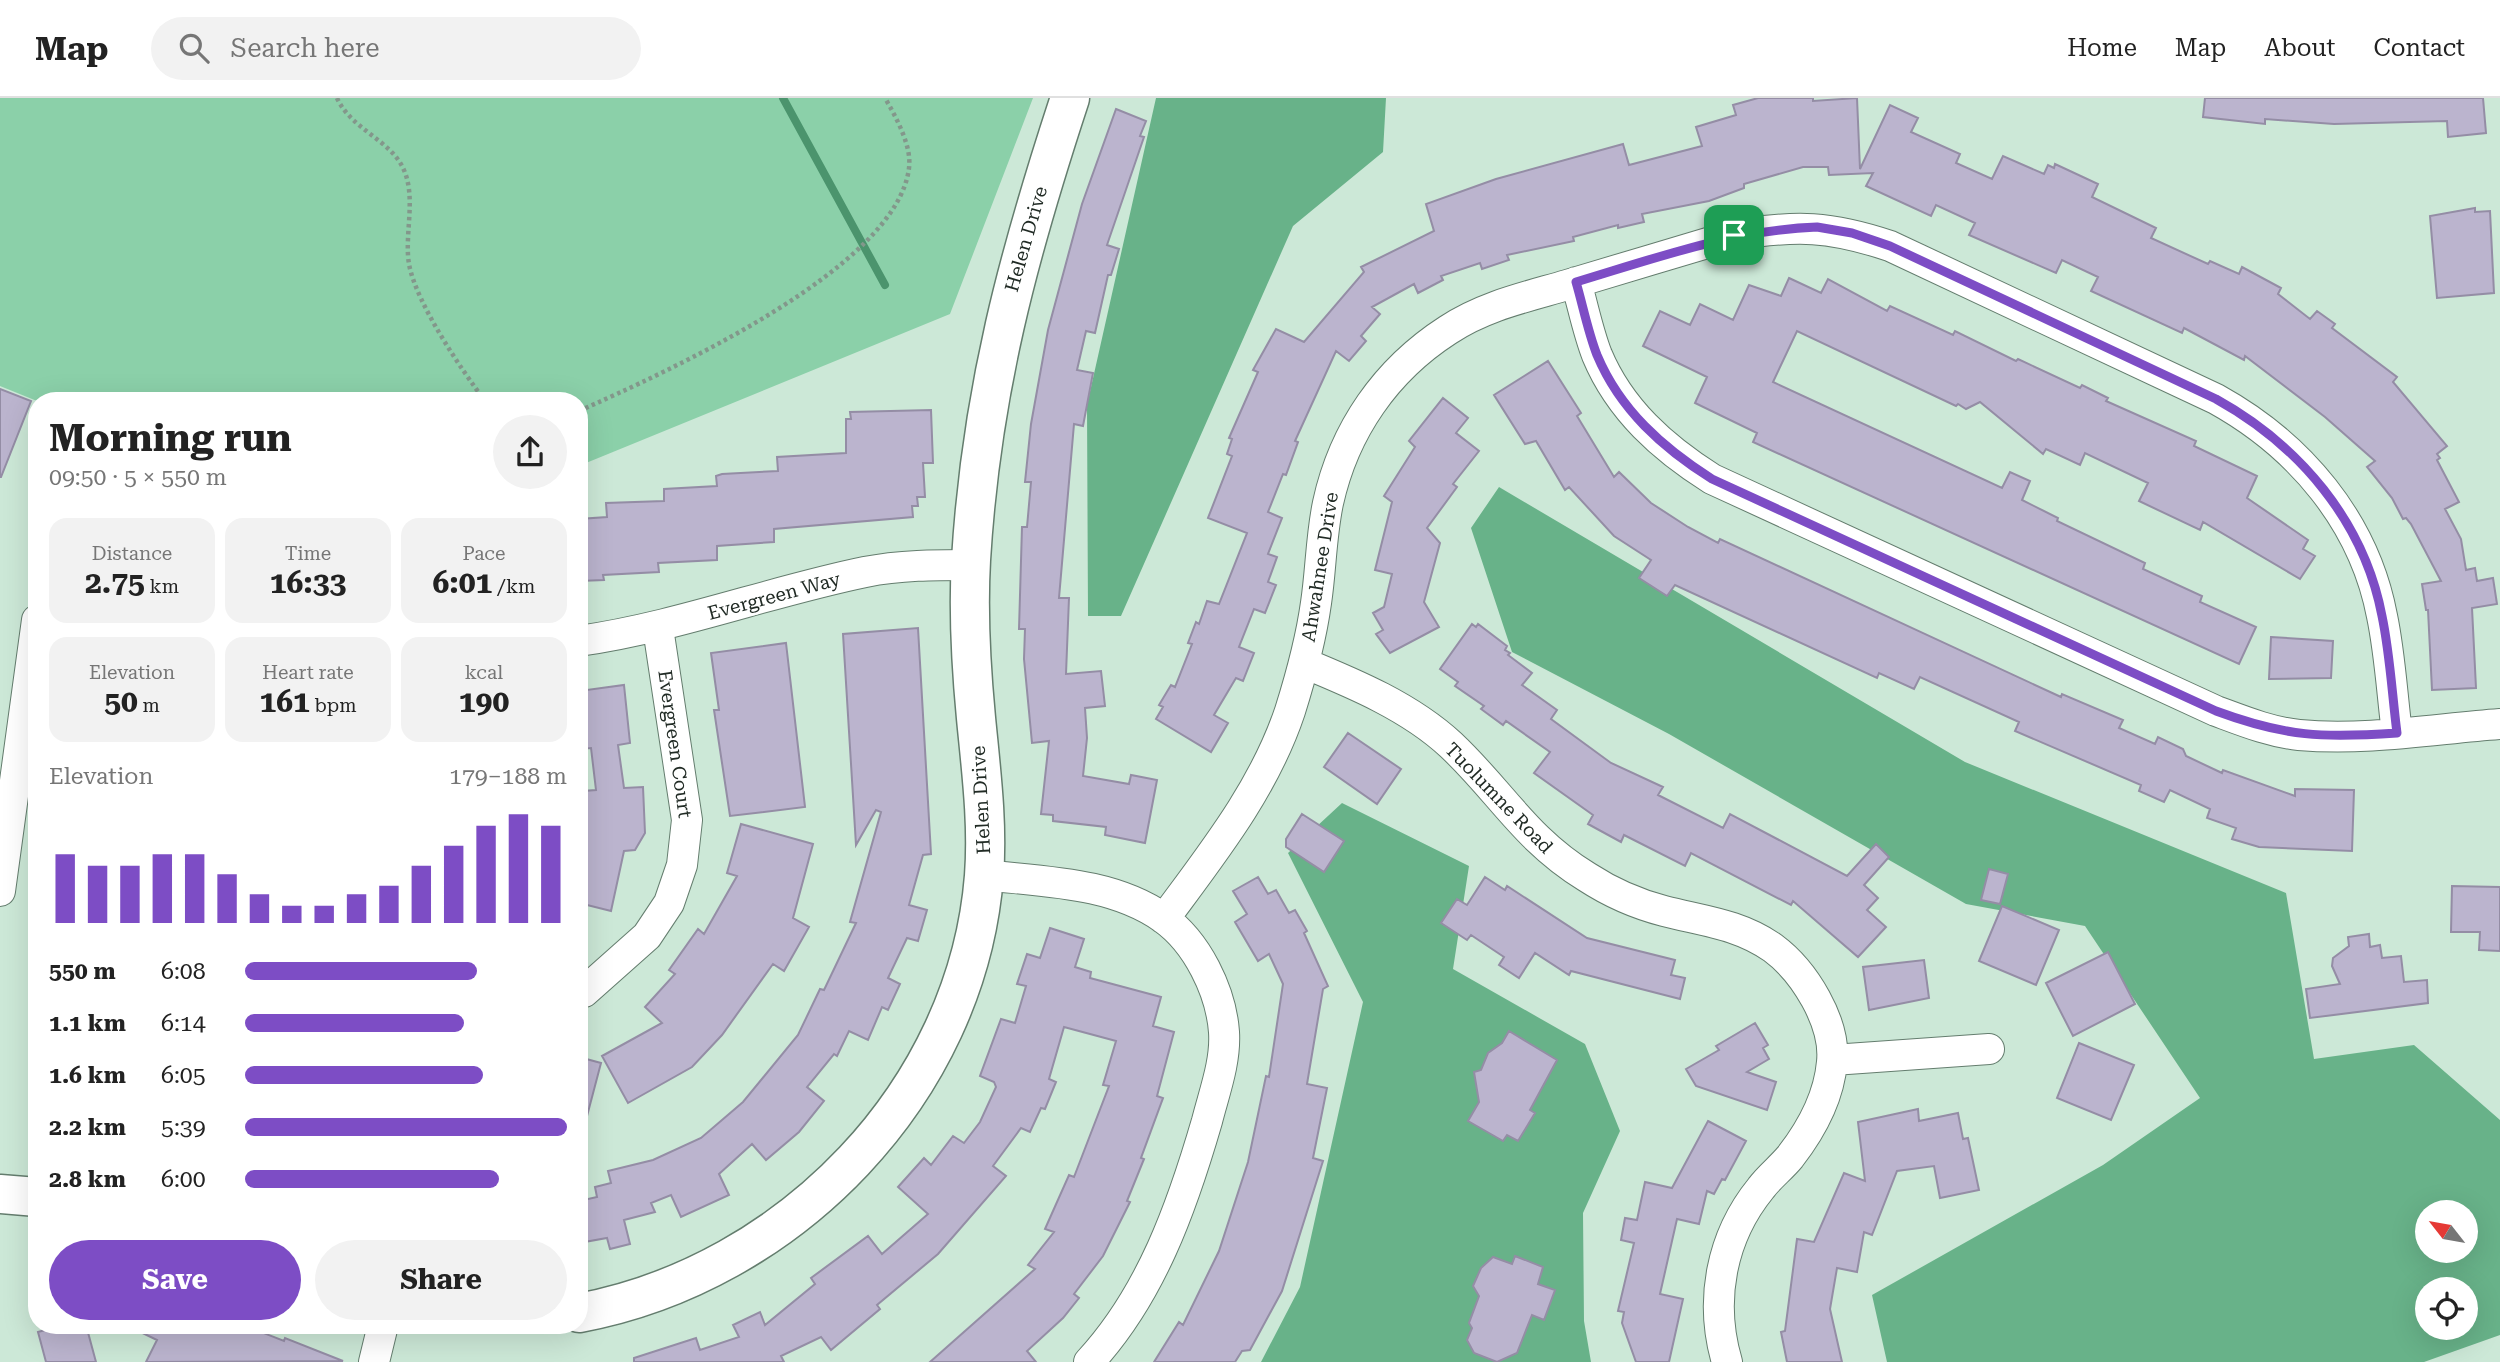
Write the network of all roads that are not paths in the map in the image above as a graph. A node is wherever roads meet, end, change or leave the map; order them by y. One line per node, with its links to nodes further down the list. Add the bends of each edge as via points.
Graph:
1 (1070, 98): 3 (street, Helen Drive, via 1028,227 994,364)
2 (1576, 282): 6 (street, Ahwahnee Drive, via 1489,309 1451,328 1415,353 1380,389 1356,425 1338,465); 9 (street, via 1597,354 1618,394 1648,431 1678,458 1712,479 2216,711 2298,735); 9 (street, Ahwahnee Drive, via 1734,235 1817,227 1852,233 1890,246 2216,399 2252,419 2308,468 2356,539 2382,616)
3 (971, 565): 4 (street, Evergreen Way, via 866,572); 11 (street, Helen Drive)
4 (658, 628): 5 (street, Evergreen Way); 14 (street, Evergreen Court, via 687,820 682,865 669,903 647,936)
5 (588, 640)
6 (1304, 663): 13 (street, Ahwahnee Drive, via 1289,713 1262,774); 16 (street, Tuolumne Road, via 1377,695 1449,743 1551,854 1589,879 1664,911 1742,929 1775,949 1802,979 1825,1019)
7 (28, 670): 10 (street)
8 (2500, 724): 9 (street)
9 (2397, 733)
10 (6, 793): 12 (street)
11 (984, 875): 13 (street, via 1098,890 1132,901); 19 (street, Helen Drive, via 974,938 954,1002 928,1061 891,1118 854,1163 808,1206 706,1273 656,1294)
12 (0, 891)
13 (1164, 919): 22 (street, via 1194,951 1215,990 1224,1033 1219,1075 1191,1174 1159,1255 1133,1304)
14 (588, 988)
15 (1989, 1049): 16 (street)
16 (1833, 1060): 23 (street, Tuolumne Road, via 1826,1094 1810,1128 1737,1223 1722,1262 1719,1307)
17 (0, 1194): 18 (street)
18 (28, 1196)
19 (588, 1311)
20 (381, 1334): 21 (street)
21 (374, 1362)
22 (1089, 1362)
23 (1727, 1362)

